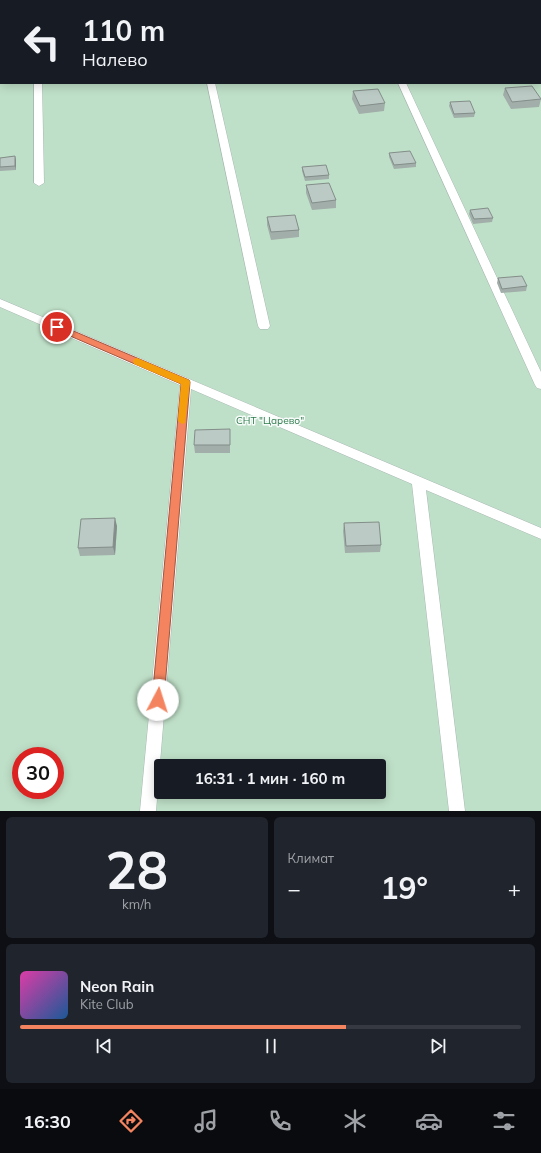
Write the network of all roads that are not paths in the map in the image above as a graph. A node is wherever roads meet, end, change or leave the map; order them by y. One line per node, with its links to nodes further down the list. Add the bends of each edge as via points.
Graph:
1 (38, 84): 4 (street)
2 (212, 84): 6 (street)
3 (402, 84): 8 (street)
4 (39, 183)
5 (0, 303): 7 (street)
6 (264, 326)
7 (186, 382): 9 (street); 11 (street)
8 (541, 385)
9 (418, 481): 10 (street); 12 (street)
10 (541, 534)
11 (148, 811)
12 (457, 811)

